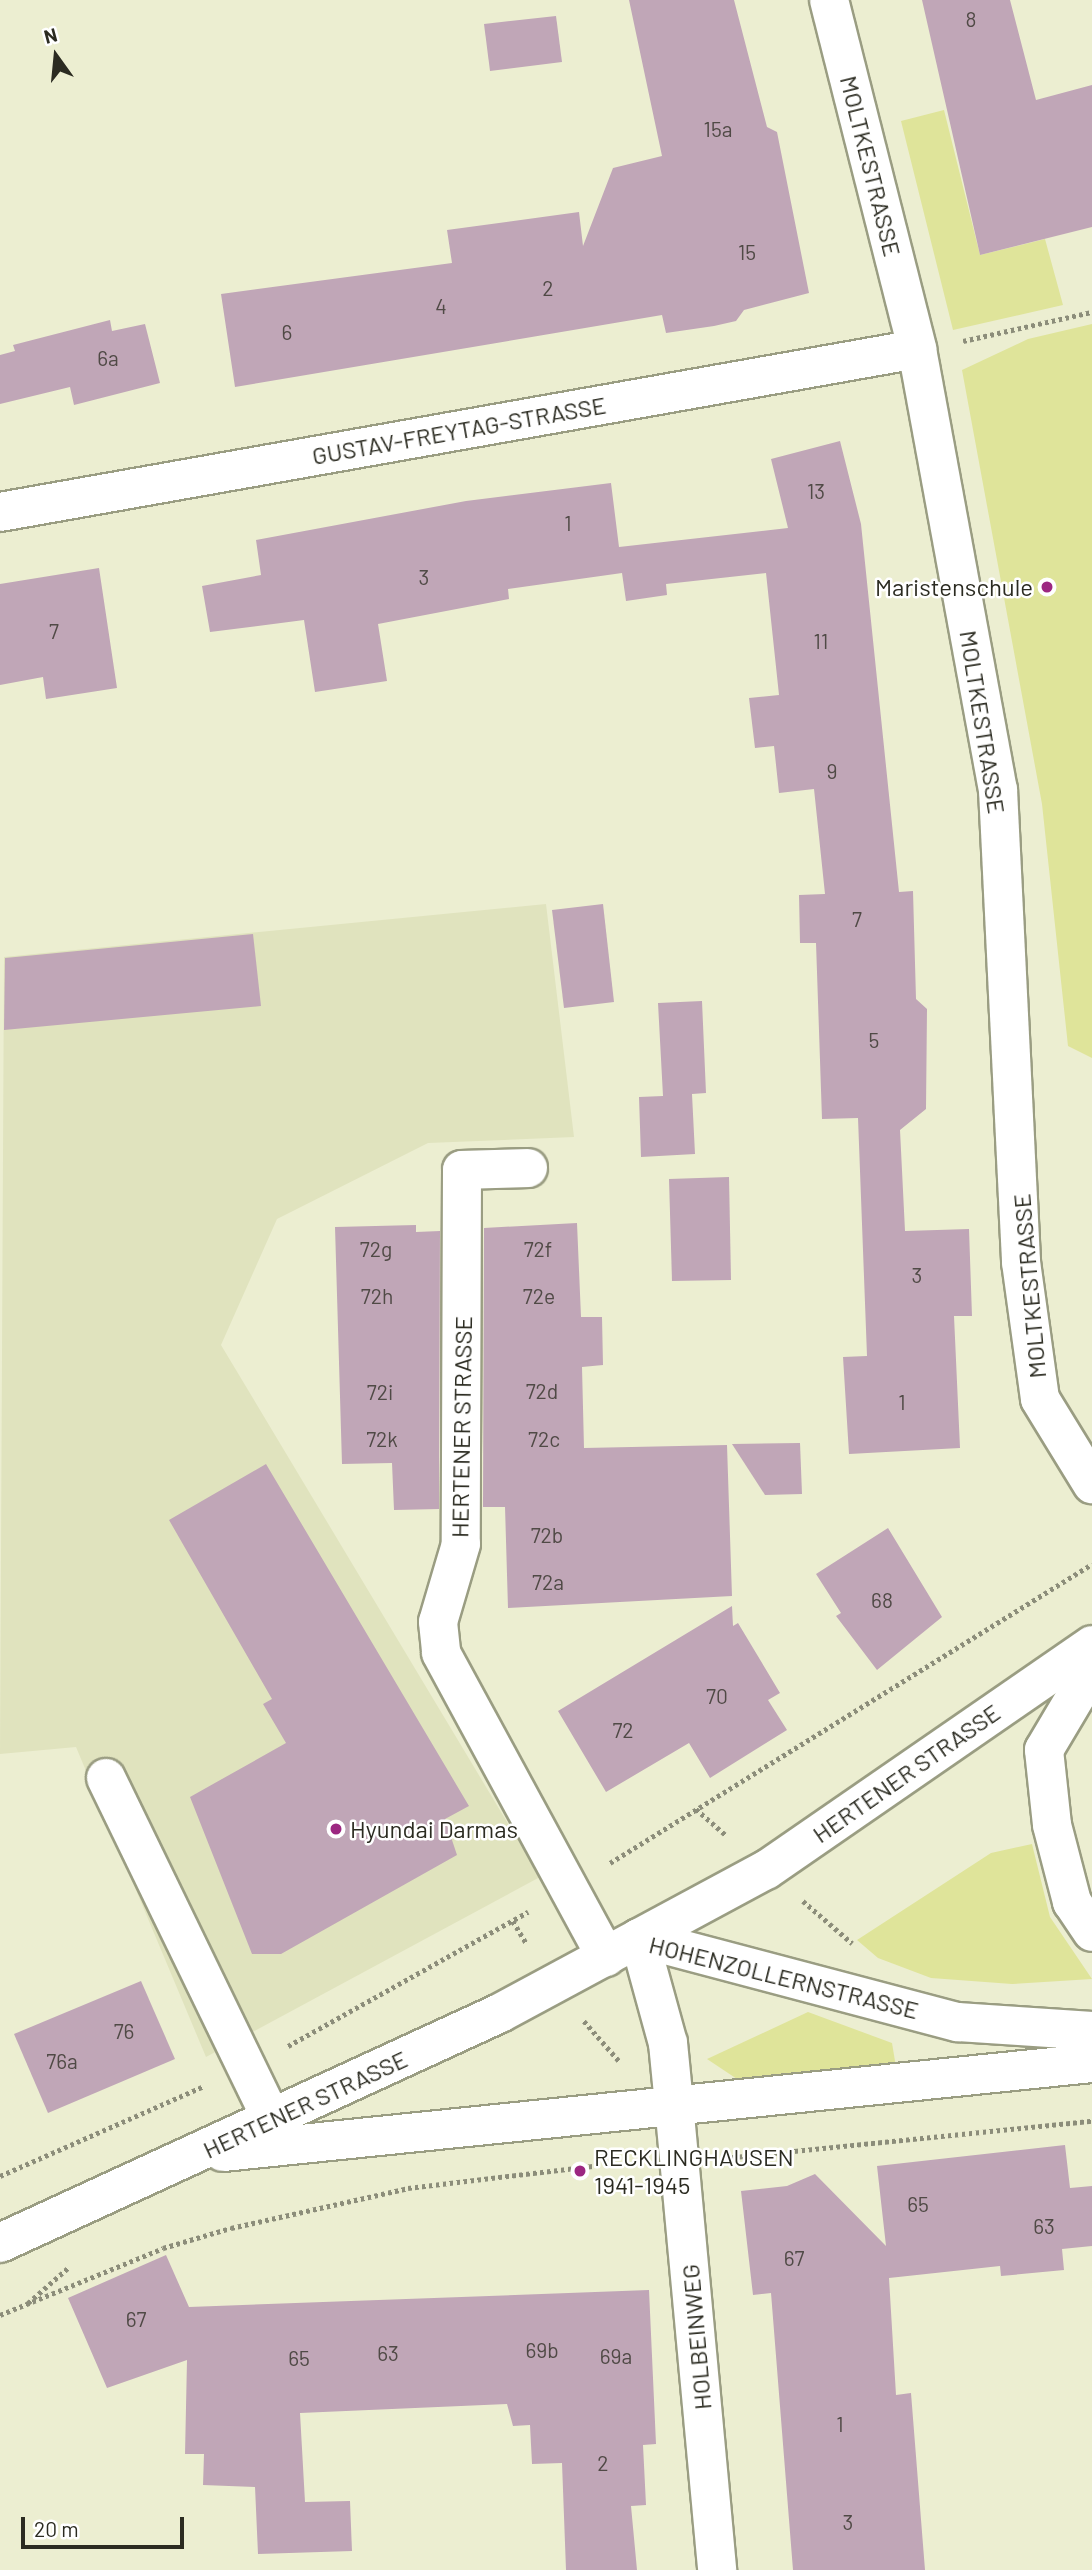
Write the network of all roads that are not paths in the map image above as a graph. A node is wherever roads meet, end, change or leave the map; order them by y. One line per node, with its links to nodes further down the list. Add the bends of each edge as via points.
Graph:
1 (829, 0): 2 (street, MOLTKESTRASSE)
2 (917, 349): 3 (street, GUSTAV-FREYTAG-STRASSE); 5 (street, MOLTKESTRASSE, via 998,790 1021,1262 1040,1399)
3 (0, 512)
4 (528, 1168): 11 (street, HERTENER STRASSE, via 463,1170 461,1544 438,1622 441,1653)
5 (1092, 1484)
6 (1092, 1645): 10 (street, HERTENER STRASSE, via 766,1870)
7 (1092, 1669): 9 (street, via 1044,1750 1052,1825 1072,1902)
8 (106, 1778): 15 (street)
9 (1092, 1932)
10 (639, 1938): 11 (street, HERTENER STRASSE); 12 (street, HOHENZOLLERNSTRASSE, via 958,2022); 14 (street, HOHENZOLLERNSTRASSE, via 668,2043)
11 (606, 1957): 15 (street, HERTENER STRASSE, via 554,1986)
12 (1092, 2031)
13 (1092, 2063): 14 (street)
14 (674, 2104): 16 (street); 18 (street, HOLBEINWEG)
15 (271, 2118): 16 (street, HERTENER STRASSE)
16 (200, 2154): 17 (street, HERTENER STRASSE)
17 (0, 2243)
18 (717, 2570)

